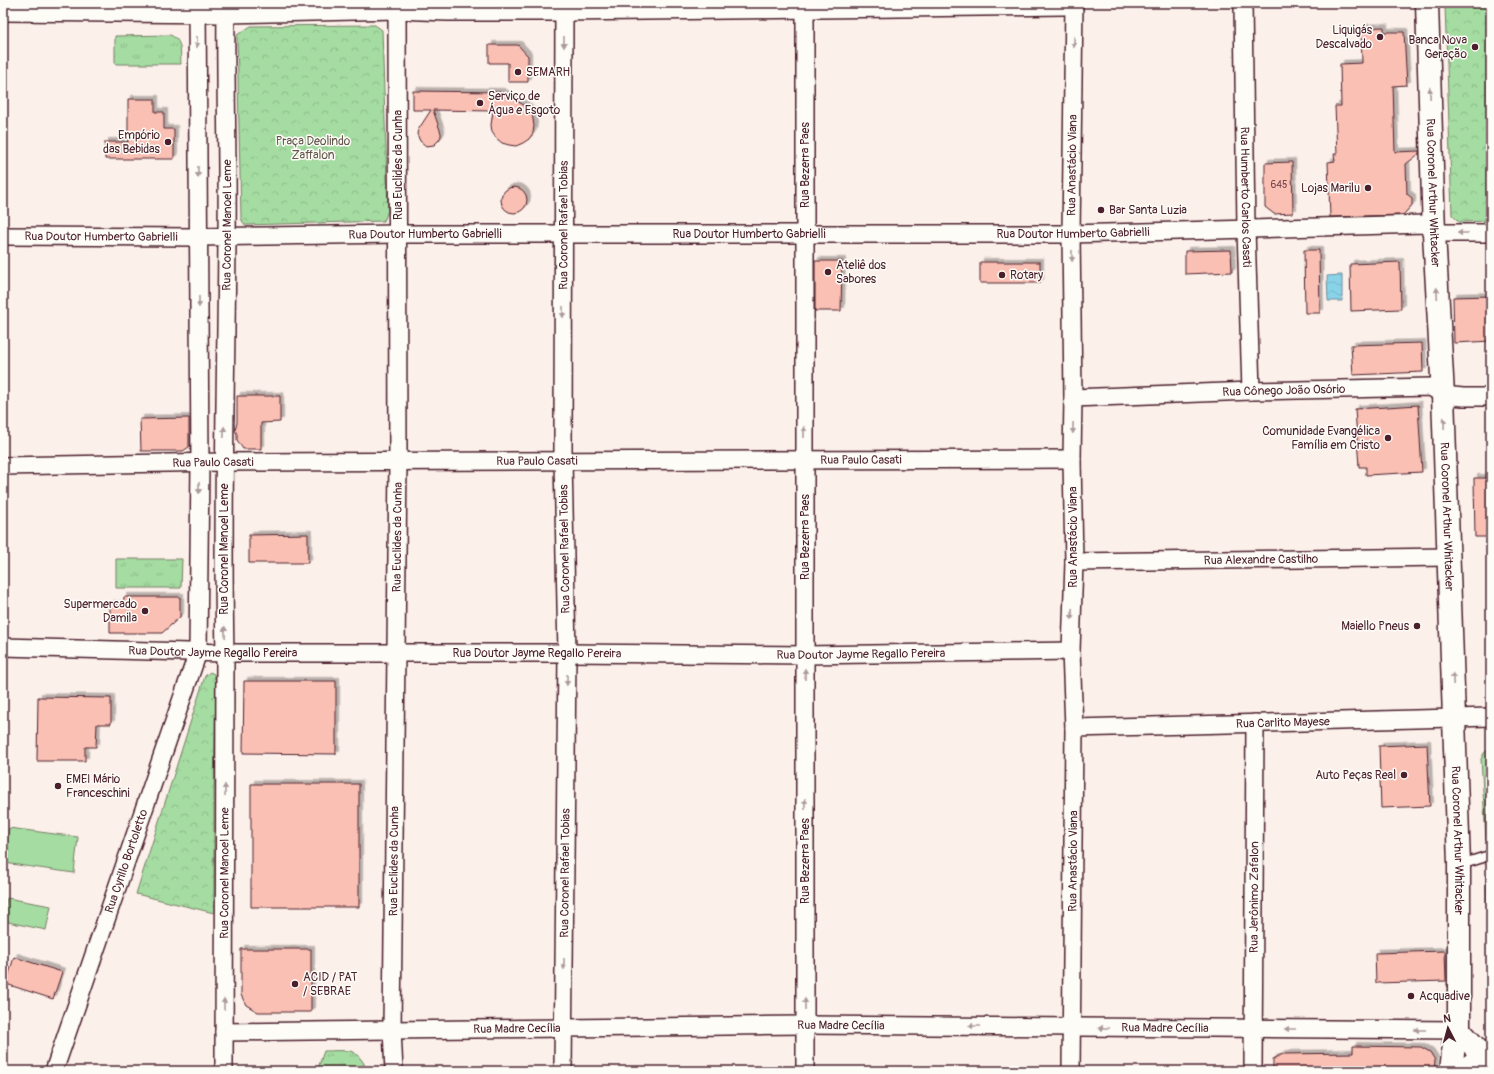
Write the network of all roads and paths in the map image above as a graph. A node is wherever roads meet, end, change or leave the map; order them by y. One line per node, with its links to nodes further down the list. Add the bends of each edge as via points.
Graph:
1 (1067, 3): 6 (street, via 1064,6)
2 (1074, 3): 16 (street, Rua Anastácio Viana, one-way to 16)
3 (1243, 3): 11 (street, Rua Humberto Carlos Casati)
4 (1427, 3): 13 (main road, Rua Coronel Arthur Whitacker, one-way to 4)
5 (397, 6): 7 (street, via 447,12); 9 (street); 15 (street, Rua Euclides da Cunha)
6 (805, 6): 7 (street); 12 (street, Rua Bezerra Paes)
7 (564, 7): 17 (street, Rua Coronel Rafael Tobias, one-way to 17)
8 (197, 8): 9 (street); 10 (street); 19 (street, Rua Coronel Manoel Leme, one-way to 19)
9 (226, 8): 20 (street, Rua Coronel Manoel Leme)
10 (3, 12)
11 (1246, 229): 13 (street, Rua Doutor Humberto Gabrielli, via 1425,224); 16 (street, Rua Doutor Humberto Gabrielli); 21 (street, Rua Humberto Carlos Casati)
12 (805, 233): 16 (street, Rua Doutor Humberto Gabrielli); 17 (street, Rua Doutor Humberto Gabrielli); 25 (street, Rua Bezerra Paes, one-way to 12)
13 (1434, 233): 14 (street, Rua Doutor Humberto Gabrielli, one-way to 13); 22 (main road, Rua Coronel Arthur Whitacker, one-way to 13)
14 (1491, 233)
15 (398, 234): 17 (street, Rua Doutor Humberto Gabrielli); 20 (street, Rua Doutor Humberto Gabrielli); 28 (street, Rua Euclides da Cunha)
16 (1071, 234): 23 (street, Rua Anastácio Viana, one-way to 23)
17 (564, 235): 27 (street, Rua Coronel Rafael Tobias, one-way to 27)
18 (3, 236): 19 (street, Rua Doutor Humberto Gabrielli)
19 (199, 237): 20 (street, Rua Doutor Humberto Gabrielli); 30 (street, Rua Coronel Manoel Leme, one-way to 30)
20 (227, 237): 29 (street, Rua Coronel Manoel Leme, one-way to 20)
21 (1251, 391): 22 (street, Rua Cônego João Osório, via 1431,387); 23 (street, Rua Cônego João Osório)
22 (1443, 395): 24 (street, Rua Cônego João Osório); 32 (main road, Rua Coronel Arthur Whitacker, one-way to 22)
23 (1074, 398): 26 (street, Rua Anastácio Viana, one-way to 26)
24 (1491, 398)
25 (804, 459): 26 (street, Rua Paulo Casati); 27 (street, Rua Paulo Casati); 40 (street, Rua Bezerra Paes)
26 (1072, 459): 33 (street, Rua Anastácio Viana)
27 (563, 460): 28 (street, Rua Paulo Casati); 38 (street, Rua Coronel Rafael Tobias)
28 (398, 461): 29 (street, Rua Paulo Casati); 39 (street, Rua Euclides da Cunha)
29 (224, 462): 30 (street, Rua Paulo Casati); 37 (street, Rua Coronel Manoel Leme, one-way to 29)
30 (200, 463): 31 (street, Rua Paulo Casati); 36 (street, Rua Coronel Manoel Leme, one-way to 36)
31 (3, 466)
32 (1448, 557): 33 (street, Rua Alexandre Castilho); 42 (main road, Rua Coronel Arthur Whitacker, one-way to 32)
33 (1074, 562): 35 (street, Rua Anastácio Viana, one-way to 35)
34 (3, 647): 36 (street, Rua Doutor Jayme Regallo Pereira)
35 (1071, 651): 40 (street, Rua Doutor Jayme Regallo Pereira); 44 (street, Rua Anastácio Viana)
36 (198, 652): 37 (street, Rua Doutor Jayme Regallo Pereira); 55 (street, Rua Cyrillo Bortoletto)
37 (225, 653): 39 (street, Rua Doutor Jayme Regallo Pereira); 53 (street, Rua Coronel Manoel Leme, one-way to 37)
38 (567, 653): 39 (street, Rua Doutor Jayme Regallo Pereira); 40 (street, Rua Doutor Jayme Regallo Pereira); 49 (street, Rua Coronel Rafael Tobias, one-way to 49)
39 (396, 654): 51 (street, Rua Euclides da Cunha)
40 (805, 656): 47 (street, Rua Bezerra Paes, one-way to 40)
41 (1491, 717): 42 (street, Rua Carlito Mayese)
42 (1454, 718): 43 (street, Rua Carlito Mayese); 46 (main road, Rua Coronel Arthur Whitacker)
43 (1255, 723): 44 (street, Rua Carlito Mayese); 50 (street, Rua Jerônimo Zafalon)
44 (1074, 728): 48 (street, Rua Anastácio Viana)
45 (1491, 855): 46 (lane)
46 (1459, 864): 52 (main road, Rua Coronel Arthur Whitacker)
47 (806, 1025): 48 (street, Rua Madre Cecília, one-way to 47); 49 (street, Rua Madre Cecília); 59 (street, Rua Bezerra Paes)
48 (1072, 1027): 50 (street, Rua Madre Cecília, one-way to 48); 60 (street, Rua Anastácio Viana)
49 (563, 1029): 51 (street, Rua Madre Cecília); 58 (street, Rua Coronel Rafael Tobias)
50 (1253, 1029): 52 (street, Rua Madre Cecília, one-way to 50); 61 (street, Rua Jerônimo Zafalon)
51 (392, 1030): 53 (street, Rua Madre Cecília); 57 (street, Rua Euclides da Cunha)
52 (1459, 1030): 54 (main road); 62 (main road, Rua Coronel Arthur Whitacker, via 1454,1044)
53 (224, 1032): 56 (street, Rua Coronel Manoel Leme)
54 (1488, 1055): 63 (main road)
55 (54, 1071)
56 (224, 1071)
57 (394, 1071)
58 (563, 1071)
59 (805, 1071)
60 (1071, 1071)
61 (1253, 1071)
62 (1451, 1071)
63 (1463, 1071)

